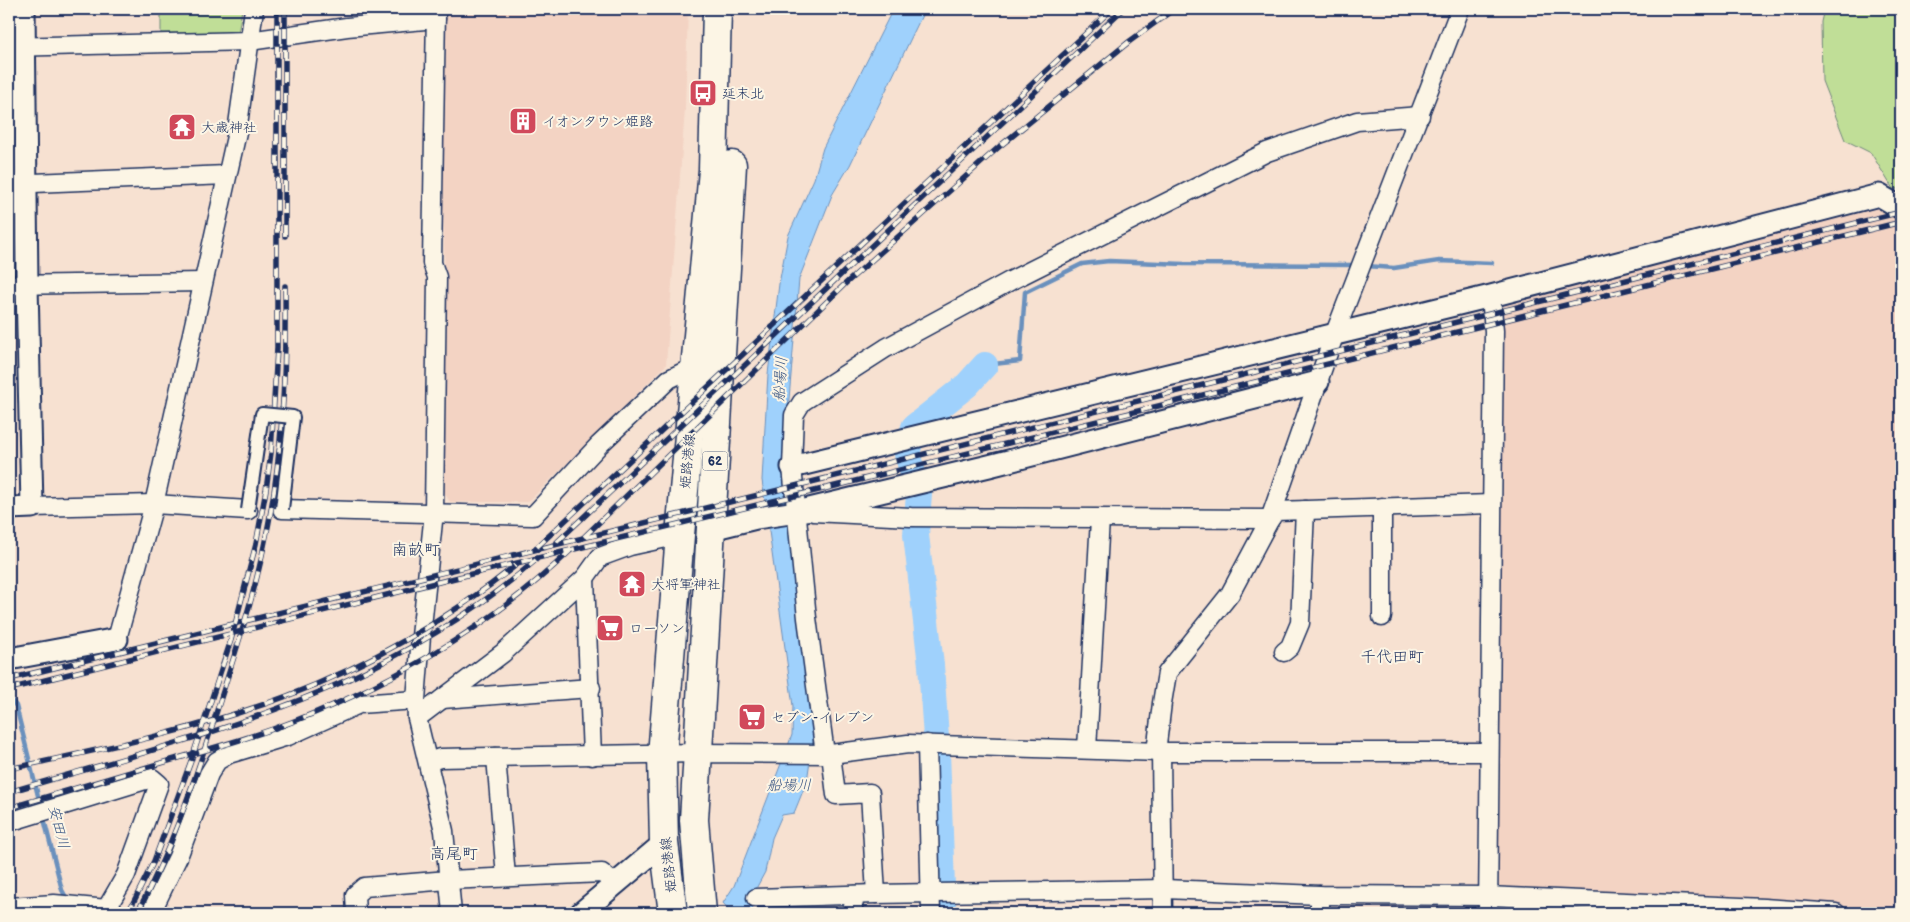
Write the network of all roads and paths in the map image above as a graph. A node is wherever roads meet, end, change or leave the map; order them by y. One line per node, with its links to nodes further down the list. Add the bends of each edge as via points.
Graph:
1 (24, 9): 8 (street)
2 (254, 9): 7 (street)
3 (717, 9): 17 (main road, 姫路港線 / 62, via 713,170)
4 (735, 9): 32 (main road, 姫路港線 / 62, via 731,179)
5 (1460, 9): 9 (street)
6 (436, 14): 7 (street); 29 (street, via 432,263 437,276)
7 (249, 40): 8 (street); 10 (street, via 237,132)
8 (17, 47): 11 (street)
9 (1420, 116): 16 (street); 19 (street, via 1357,121 1267,152 1010,281 886,348 802,402 794,415)
10 (227, 175): 11 (street); 13 (street)
11 (18, 184): 14 (street)
12 (1901, 208): 15 (street, via 1879,195)
13 (203, 282): 14 (street); 20 (street)
14 (18, 285): 23 (street)
15 (1491, 296): 16 (street); 21 (street, via 1494,330)
16 (1335, 333): 18 (street); 19 (street)
17 (696, 366): 29 (street, via 668,379 532,516); 33 (main road, 姫路港線 / 62)
18 (1318, 382): 28 (street, via 916,484); 31 (street)
19 (792, 467): 28 (street)
20 (154, 504): 23 (street); 26 (street); 36 (street)
21 (1491, 504): 22 (street); 47 (street)
22 (1382, 506): 27 (street); 35 (street)
23 (32, 507): 24 (street)
24 (9, 508)
25 (282, 509): 26 (street, bridge, via 293,418 262,414); 29 (street)
26 (248, 510)
27 (1305, 510): 31 (street, via 1276,511); 37 (street, via 1300,623 1294,640)
28 (796, 511): 30 (street, via 916,517); 32 (street); 49 (street)
29 (434, 512): 41 (street)
30 (1100, 519): 31 (street); 44 (street)
31 (1270, 519): 46 (street, via 1230,594 1167,673 1157,744)
32 (711, 529): 45 (main road, 姫路港線 / 62)
33 (680, 535): 34 (street, via 630,546 600,557); 48 (main road, 姫路港線 / 62)
34 (585, 578): 39 (street); 40 (street, via 502,653)
35 (1382, 617)
36 (117, 640): 38 (street)
37 (1284, 652)
38 (9, 659)
39 (591, 688): 40 (street); 50 (street)
40 (442, 699): 42 (street)
41 (416, 700): 42 (street); 67 (street, via 359,704 288,736 229,754 217,761)
42 (417, 718): 52 (street)
43 (927, 744): 44 (street); 49 (street); 59 (street)
44 (1087, 749): 46 (street)
45 (697, 752): 48 (street); 49 (street); 72 (main road, 姫路港線 / 62, via 694,820)
46 (1161, 752): 47 (street); 58 (street)
47 (1490, 752): 64 (street)
48 (662, 754): 50 (street); 54 (main road, 姫路港線 / 62)
49 (825, 754): 61 (street, via 836,795 870,793)
50 (592, 756): 51 (street)
51 (496, 757): 52 (street, via 440,758); 55 (street)
52 (428, 762): 56 (street, via 444,831)
53 (9, 822): 66 (street, via 152,778 159,784 126,875)
54 (664, 843): 57 (street); 71 (main road, 姫路港線 / 62)
55 (506, 877): 56 (street); 57 (street, via 602,873)
56 (448, 880): 68 (street, via 364,887 355,895); 69 (street)
57 (615, 884): 70 (street)
58 (1164, 889): 59 (street); 62 (street); 75 (street)
59 (930, 893): 61 (street); 74 (street)
60 (855, 894): 61 (street); 63 (street); 73 (street)
61 (876, 894)
62 (1320, 894): 64 (street); 76 (street)
63 (756, 898)
64 (1488, 904): 77 (street, via 1764,908)
65 (9, 907): 66 (street, via 54,904)
66 (106, 911)
67 (151, 913)
68 (356, 913)
69 (452, 913)
70 (581, 913)
71 (673, 913)
72 (702, 913)
73 (852, 913)
74 (931, 913)
75 (1163, 913)
76 (1320, 913)
77 (1836, 913)

